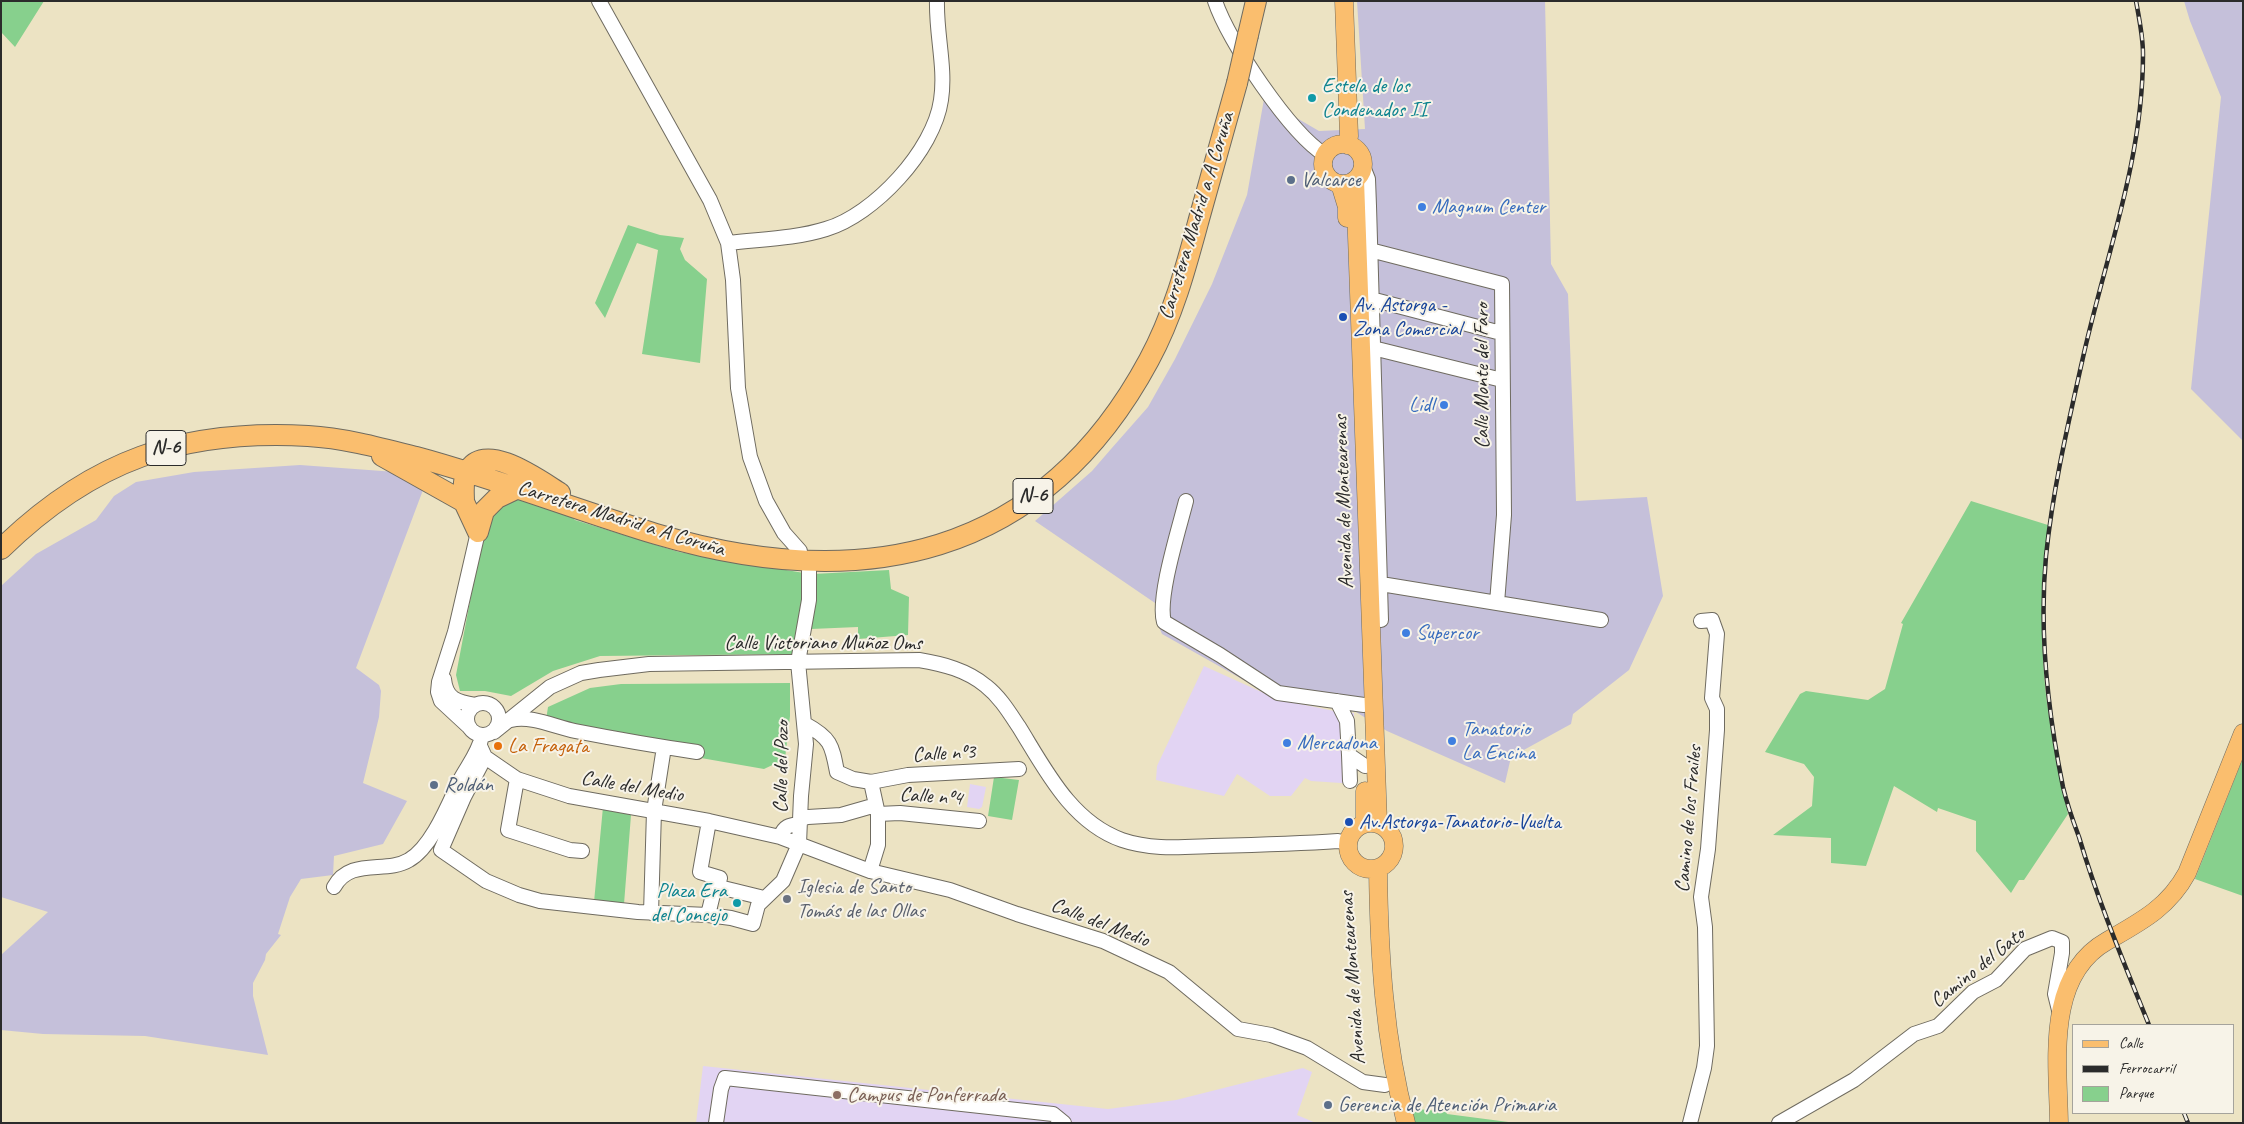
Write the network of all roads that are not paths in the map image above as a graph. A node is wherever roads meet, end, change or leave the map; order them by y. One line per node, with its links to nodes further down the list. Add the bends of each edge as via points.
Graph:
1 (600, 1): 9 (street, via 710,200)
2 (937, 1): 9 (street, via 941,101 917,158 894,184 865,208 828,229)
3 (1214, 1): 7 (street, via 1220,18 1298,133)
4 (1256, 1): 20 (highway, Carretera Madrid a A Coruña / N-6, bridge, via 1237,83 1179,292 1150,358 1113,420 1057,479 1000,520 953,541 902,555 856,561 813,562 735,554 658,534)
5 (1344, 1): 6 (main road)
6 (1347, 145): 7 (main road, via 1332,147); 8 (main road, via 1358,152)
7 (1325, 155): 8 (main road, via 1323,166 1326,176 1332,181)
8 (1353, 176): 10 (street, via 1368,179); 34 (main road, Avenida de Montearenas, via 1347,207); 57 (main road, Avenida de Montearenas)
9 (728, 244): 24 (street, via 738,388 750,457 766,501 784,533)
10 (1370, 250): 11 (street); 12 (street, Calle Monte del Faro, via 1502,284)
11 (1371, 299): 12 (street); 13 (street)
12 (1501, 333): 14 (street, Calle Monte del Faro)
13 (1373, 348): 14 (street); 26 (street)
14 (1502, 380): 27 (street, Calle Monte del Faro, via 1504,515)
15 (361, 444): 16 (highway, Carretera Madrid a A Coruña / N-6); 19 (highway); 23 (highway, Carretera Madrid a A Coruña / N-6, via 312,436 256,435 155,451 122,463 71,490)
16 (476, 474): 17 (highway, Carretera Madrid a A Coruña / N-6); 19 (highway, via 464,479); 20 (highway, via 474,463 483,458 500,460); 21 (highway, via 486,490)
17 (518, 488): 20 (highway, Carretera Madrid a A Coruña / N-6); 21 (highway, via 497,498)
18 (1186, 501): 33 (street, via 1163,598 1164,622 1278,693)
19 (464, 502): 22 (highway)
20 (582, 509)
21 (484, 511): 22 (highway)
22 (478, 532): 32 (street)
23 (1, 549)
24 (800, 551)
25 (809, 571): 31 (street, Calle del Pozo, via 809,600)
26 (1381, 584): 27 (street); 28 (street)
27 (1497, 603): 29 (street)
28 (1381, 620)
29 (1601, 620)
30 (1700, 621): 75 (street, Camino de los Frailes, via 1712,620 1716,634 1712,698 1717,709 1717,730 1701,897 1705,927 1707,1046)
31 (798, 662): 37 (street, Calle Victoriano Muñoz Oms, via 621,666 581,673 550,687); 40 (street, Calle del Pozo); 60 (street, Calle Victoriano Muñoz Oms, via 919,660 945,664 964,672 986,686 1004,704 1060,792 1081,816 1121,840 1155,847 1338,841)
32 (444, 670): 35 (street, via 448,694 454,700); 41 (street, via 439,682 440,701)
33 (1337, 701): 34 (street); 39 (street)
34 (1359, 704): 39 (street, via 1351,707); 47 (main road, Avenida de Montearenas)
35 (475, 705): 36 (street, via 484,703); 41 (street, via 469,712)
36 (495, 708): 37 (street); 43 (street, via 500,718 498,726)
37 (520, 708): 38 (street, via 530,708); 38 (street, via 519,718); 43 (street)
38 (535, 721): 44 (street)
39 (1347, 721): 46 (street)
40 (805, 724): 51 (street, via 832,745 837,772); 56 (street, Calle del Pozo)
41 (468, 726): 43 (street)
42 (2243, 733): 69 (main road, via 2178,890 2148,916 2090,952 2070,981)
43 (485, 743): 49 (street, Calle del Medio); 64 (street, via 461,779 442,818 417,854 399,864 364,866); 67 (street, via 441,850 486,881 519,895 540,901)
44 (664, 747): 45 (street); 53 (street)
45 (697, 752)
46 (1349, 755): 47 (street); 50 (street)
47 (1365, 766): 57 (main road, Avenida de Montearenas)
48 (1019, 769): 51 (street, Calle nº3, via 908,775)
49 (517, 779): 53 (street, Calle del Medio, via 569,796); 61 (street, via 508,830)
50 (1350, 781)
51 (871, 782): 52 (street)
52 (877, 809): 55 (street, Calle nº4); 56 (street, Calle nº4, via 808,816); 63 (street, via 878,845)
53 (654, 811): 54 (street, Calle del Medio); 67 (street)
54 (709, 821): 58 (street, Calle del Medio); 65 (street, via 700,872 720,878)
55 (980, 821)
56 (800, 822): 58 (street, via 782,830); 59 (street, Calle del Pozo)
57 (1372, 823): 60 (main road, via 1356,828); 62 (main road, via 1389,830 1394,843 1389,861)
58 (780, 837): 59 (street, Calle del Medio)
59 (799, 844): 63 (street, Calle del Medio); 66 (street, via 782,880)
60 (1348, 844): 62 (main road, via 1353,860)
61 (582, 851)
62 (1373, 868): 70 (main road, Avenida de Montearenas, via 1374,1008)
63 (870, 872): 70 (street, Calle del Medio, via 950,890 1103,941 1169,972 1238,1029 1271,1035 1307,1048 1363,1082)
64 (334, 887)
65 (718, 887): 66 (street); 68 (street, via 715,886)
66 (764, 898): 68 (street, via 758,905 753,924)
67 (651, 913): 68 (street)
68 (708, 915)
69 (2061, 1017): 76 (street, Camino del Gato, via 2055,994 2062,942 2052,938 2025,949 1996,980 1973,992 1938,1026 1914,1034 1854,1080); 77 (main road)
70 (1390, 1084): 73 (main road); 74 (main road)
71 (716, 1123): 72 (street, via 725,1078 1053,1114)
72 (1064, 1123)
73 (1395, 1123)
74 (1406, 1123)
75 (1690, 1123)
76 (1779, 1123)
77 (2059, 1123)

